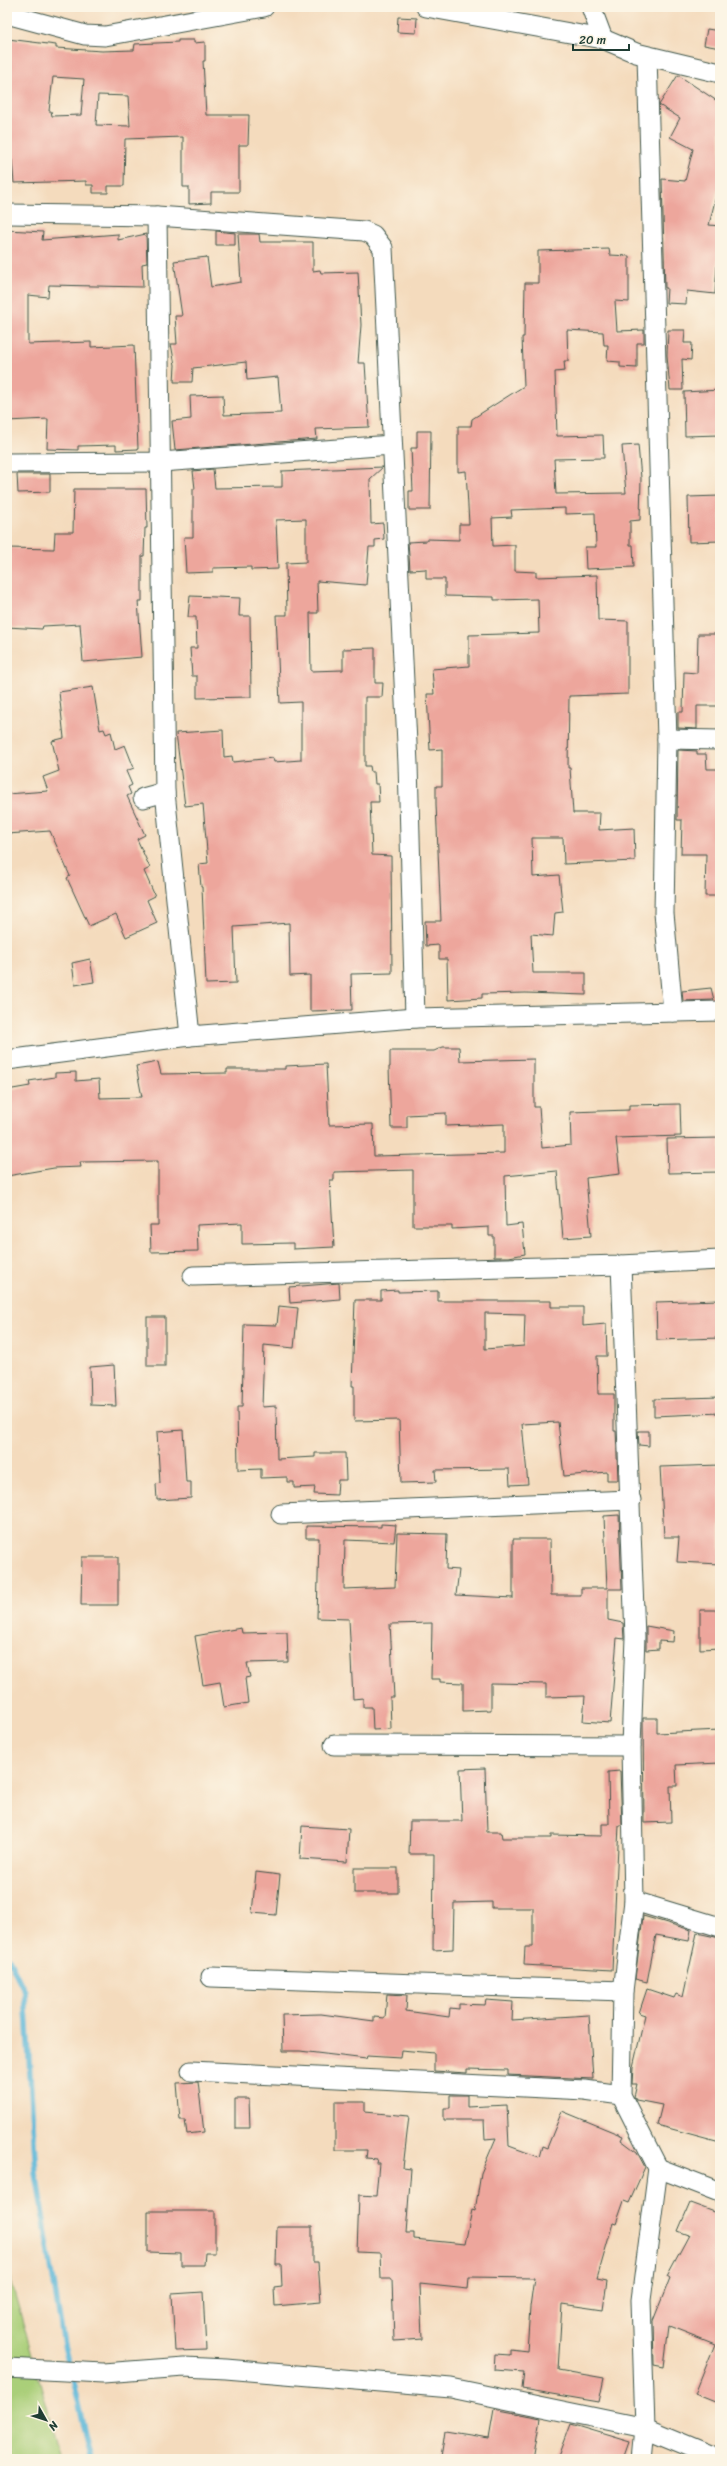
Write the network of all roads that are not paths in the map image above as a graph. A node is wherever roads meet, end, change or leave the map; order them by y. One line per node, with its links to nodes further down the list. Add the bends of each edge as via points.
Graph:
1 (264, 7): 4 (street, via 105,36 85,35)
2 (426, 7): 5 (street)
3 (590, 7): 5 (street)
4 (7, 14)
5 (603, 39): 6 (street)
6 (647, 56): 7 (street); 13 (street)
7 (720, 73)
8 (7, 214): 9 (street)
9 (157, 216): 10 (street, via 364,231 379,241 383,248); 11 (street)
10 (392, 445): 11 (street); 19 (street, via 408,764)
11 (160, 462): 12 (street); 15 (street)
12 (7, 463)
13 (667, 739): 14 (street); 18 (street, via 664,913)
14 (720, 740)
15 (166, 792): 16 (street); 20 (street)
16 (143, 798)
17 (720, 1011): 18 (street)
18 (673, 1012): 19 (street)
19 (414, 1018): 20 (street)
20 (190, 1036): 21 (street)
21 (7, 1060)
22 (720, 1260): 23 (street)
23 (621, 1265): 24 (street); 25 (street)
24 (193, 1276)
25 (631, 1500): 26 (street); 28 (street, via 635,1637)
26 (281, 1514)
27 (334, 1745): 28 (street)
28 (631, 1746): 29 (street)
29 (634, 1901): 30 (street); 32 (street)
30 (720, 1927)
31 (211, 1977): 32 (street)
32 (623, 1991): 34 (street)
33 (191, 2071): 34 (street, via 585,2090)
34 (621, 2095): 35 (street)
35 (658, 2168): 36 (street); 38 (street, via 641,2300)
36 (720, 2192)
37 (7, 2368): 38 (street, via 103,2373 184,2367 451,2388)
38 (645, 2428): 39 (street); 40 (street)
39 (642, 2459)
40 (720, 2459)

